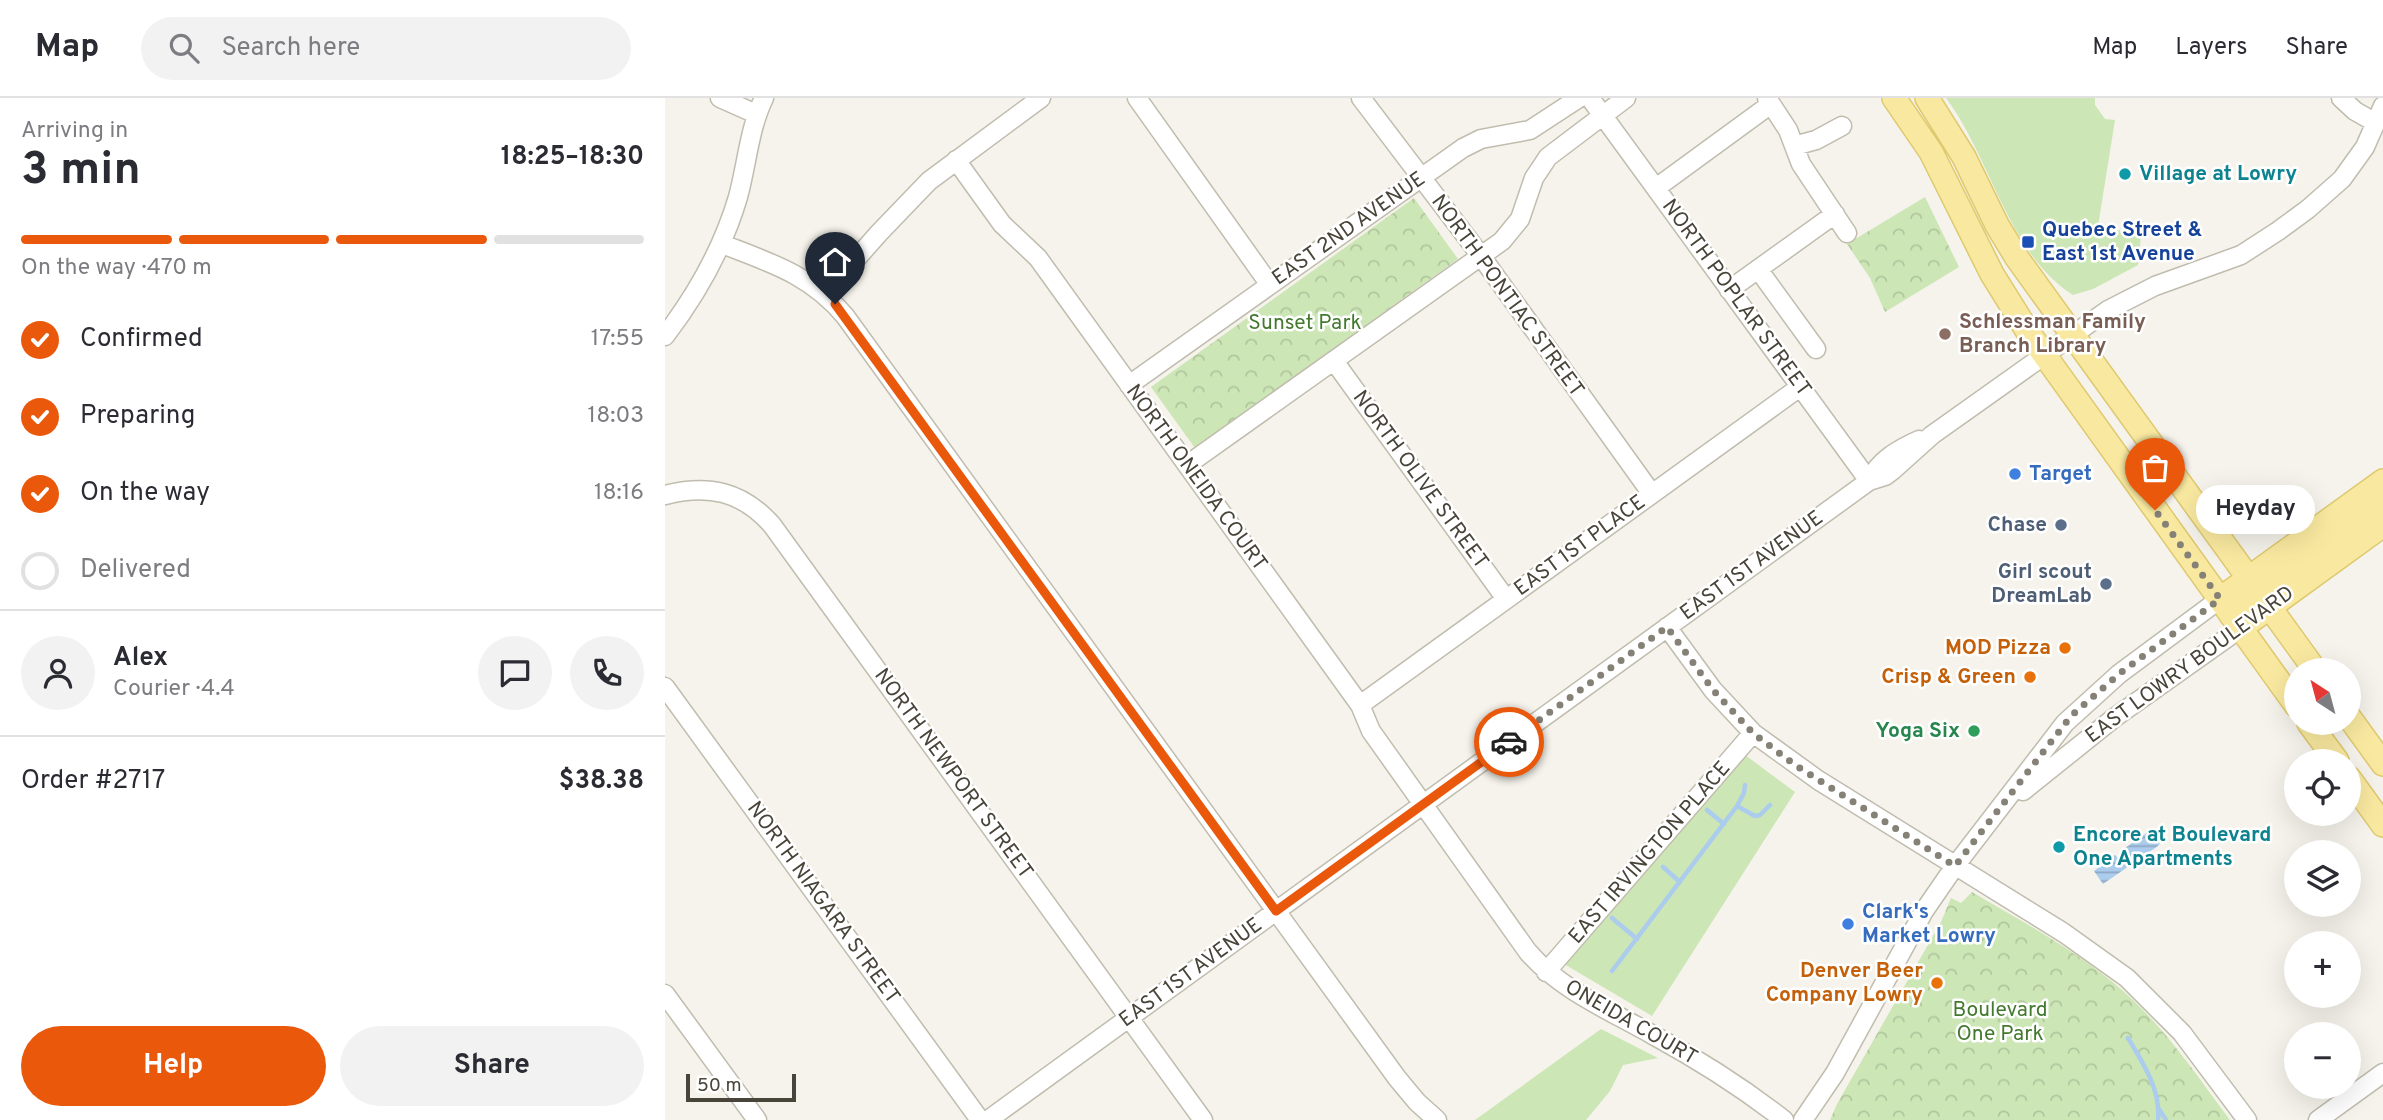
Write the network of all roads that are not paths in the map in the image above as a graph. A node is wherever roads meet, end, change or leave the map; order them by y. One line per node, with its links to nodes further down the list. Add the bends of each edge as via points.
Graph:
1 (720, 98): 12 (street)
2 (1041, 98): 17 (street)
3 (1137, 98): 25 (street)
4 (1361, 98): 18 (street, NORTH PONTIAC STREET)
5 (1579, 98): 18 (street, EAST 2ND AVENUE, via 1530,130 1473,142)
6 (1590, 98): 14 (street, NORTH POPLAR STREET)
7 (1626, 98): 14 (street)
8 (1895, 98): 31 (main road, via 1940,167 1996,282)
9 (1927, 98): 29 (main road, via 1964,157 2005,240)
10 (2341, 98): 13 (street, via 2355,111)
11 (1769, 101): 16 (street); 19 (street)
12 (760, 106): 22 (street)
13 (2380, 114): 29 (street, EAST 1ST AVENUE, via 2365,147 2342,179 2278,231 2232,259 2124,300)
14 (1603, 115): 19 (street, NORTH POPLAR STREET); 23 (street, via 1548,157 1534,178 1517,224)
15 (1842, 126): 16 (street)
16 (1794, 146): 20 (street)
17 (956, 160): 27 (street, via 916,193); 33 (street, NORTH ONEIDA COURT, via 1002,224 1038,258)
18 (1420, 178): 23 (street, NORTH PONTIAC STREET); 25 (street, EAST 2ND AVENUE)
19 (1656, 188): 26 (street, NORTH POPLAR STREET)
20 (1835, 214): 21 (street); 24 (street)
21 (1847, 233)
22 (722, 244): 27 (street, via 796,274); 28 (street)
23 (1481, 257): 32 (street); 38 (street, NORTH PONTIAC STREET)
24 (1758, 269): 26 (street); 30 (street)
25 (1271, 285): 33 (street, EAST 2ND AVENUE)
26 (1729, 290): 34 (street, NORTH POPLAR STREET)
27 (825, 294): 58 (street, via 854,327)
28 (667, 330)
29 (2072, 335): 31 (street, EAST 1ST AVENUE); 42 (main road)
30 (1816, 349)
31 (2044, 354): 36 (street, EAST 1ST AVENUE, via 1932,435 1885,476); 44 (main road)
32 (1334, 361): 35 (street); 43 (street, NORTH OLIVE STREET)
33 (1129, 385): 35 (street, NORTH ONEIDA COURT)
34 (1800, 387): 36 (street, NORTH POPLAR STREET); 38 (street, EAST 1ST PLACE)
35 (1187, 465): 49 (street, NORTH ONEIDA COURT)
36 (1869, 481): 45 (street, EAST 1ST AVENUE)
37 (2383, 481): 42 (main road, EAST LOWRY BOULEVARD)
38 (1652, 494): 43 (street, EAST 1ST PLACE)
39 (665, 495): 61 (street, NORTH NEWPORT STREET, via 696,489 725,493 750,504 772,525)
40 (2383, 501): 42 (main road)
41 (2383, 526): 42 (main road, EAST LOWRY BOULEVARD)
42 (2259, 593): 44 (main road, EAST LOWRY BOULEVARD); 44 (main road, EAST LOWRY BOULEVARD); 46 (main road)
43 (1506, 599): 49 (street, EAST 1ST PLACE)
44 (2230, 614): 48 (main road); 55 (street, EAST LOWRY BOULEVARD, via 2114,718); 55 (street, EAST LOWRY BOULEVARD, via 2147,652 2081,707)
45 (1667, 627): 50 (street, via 1713,690); 54 (street, EAST 1ST AVENUE)
46 (2306, 658)
47 (665, 687): 64 (street, NORTH NIAGARA STREET)
48 (2284, 688)
49 (1360, 705): 54 (street, NORTH ONEIDA COURT, via 1371,731)
50 (1753, 733): 57 (street, via 1795,765); 59 (street, EAST IRVINGTON PLACE)
51 (2361, 733): 52 (main road)
52 (2379, 758)
53 (2361, 795): 56 (main road)
54 (1423, 805): 58 (street, EAST 1ST AVENUE); 59 (street, ONEIDA COURT)
55 (2001, 809): 57 (street, EAST LOWRY BOULEVARD)
56 (2383, 825)
57 (1955, 866): 69 (street, EAST LOWRY BOULEVARD); 70 (street, via 2064,933 2135,985 2182,1033)
58 (1276, 911): 61 (street, EAST 1ST AVENUE); 67 (street, via 1403,1085)
59 (1546, 972): 68 (street, ONEIDA COURT, via 1575,993 1702,1063)
60 (665, 994): 63 (street)
61 (1130, 1017): 65 (street, EAST 1ST AVENUE); 66 (street, NORTH NEWPORT STREET)
62 (2383, 1073): 71 (street)
63 (757, 1120)
64 (980, 1120)
65 (988, 1120)
66 (1203, 1120)
67 (1437, 1120)
68 (1784, 1120)
69 (1803, 1120)
70 (2247, 1120)
71 (2318, 1120)

